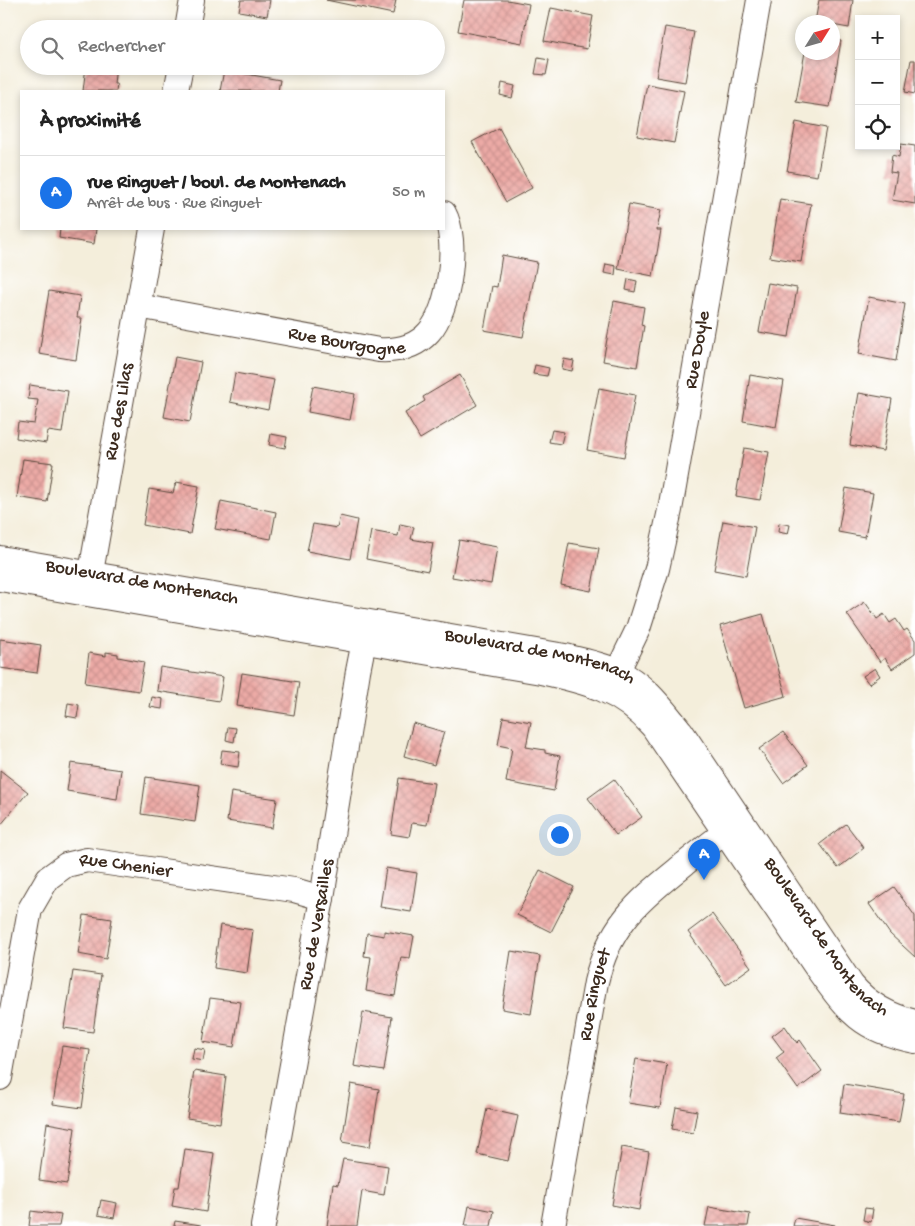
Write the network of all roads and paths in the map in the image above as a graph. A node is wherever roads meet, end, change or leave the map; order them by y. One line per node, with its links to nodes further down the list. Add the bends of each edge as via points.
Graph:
1 (192, 0): 3 (street)
2 (759, 0): 13 (street, Rue Doyle, via 670,510 638,629)
3 (189, 20)
4 (179, 75): 5 (street)
5 (176, 90)
6 (445, 216): 8 (street, Rue Bourgogne, via 452,251 444,301 430,331 418,342 403,348 379,350)
7 (152, 230): 8 (street, Rue des Lilas)
8 (138, 306): 11 (street, Rue des Lilas)
9 (0, 558): 11 (street, Boulevard de Montenach)
10 (0, 579): 11 (street, Boulevard de Montenach)
11 (89, 584): 12 (street, Boulevard de Montenach)
12 (366, 631): 13 (street, Boulevard de Montenach, via 565,656); 15 (street, Rue de Versailles)
13 (613, 681): 14 (street, Boulevard de Montenach, via 639,684 662,707 681,731)
14 (733, 826): 16 (street, Boulevard de Montenach, via 859,993 884,1012); 17 (street, Boulevard de Montenach, via 818,970 845,1006 861,1021 881,1032); 20 (street, Rue Ringuet, via 640,901 615,932 603,956)
15 (322, 898): 18 (street, Rue Chenier, via 294,890 87,860 66,865 48,878 30,909); 19 (street, Rue de Versailles)
16 (915, 1022)
17 (915, 1041)
18 (0, 1078)
19 (263, 1226)
20 (553, 1226)

